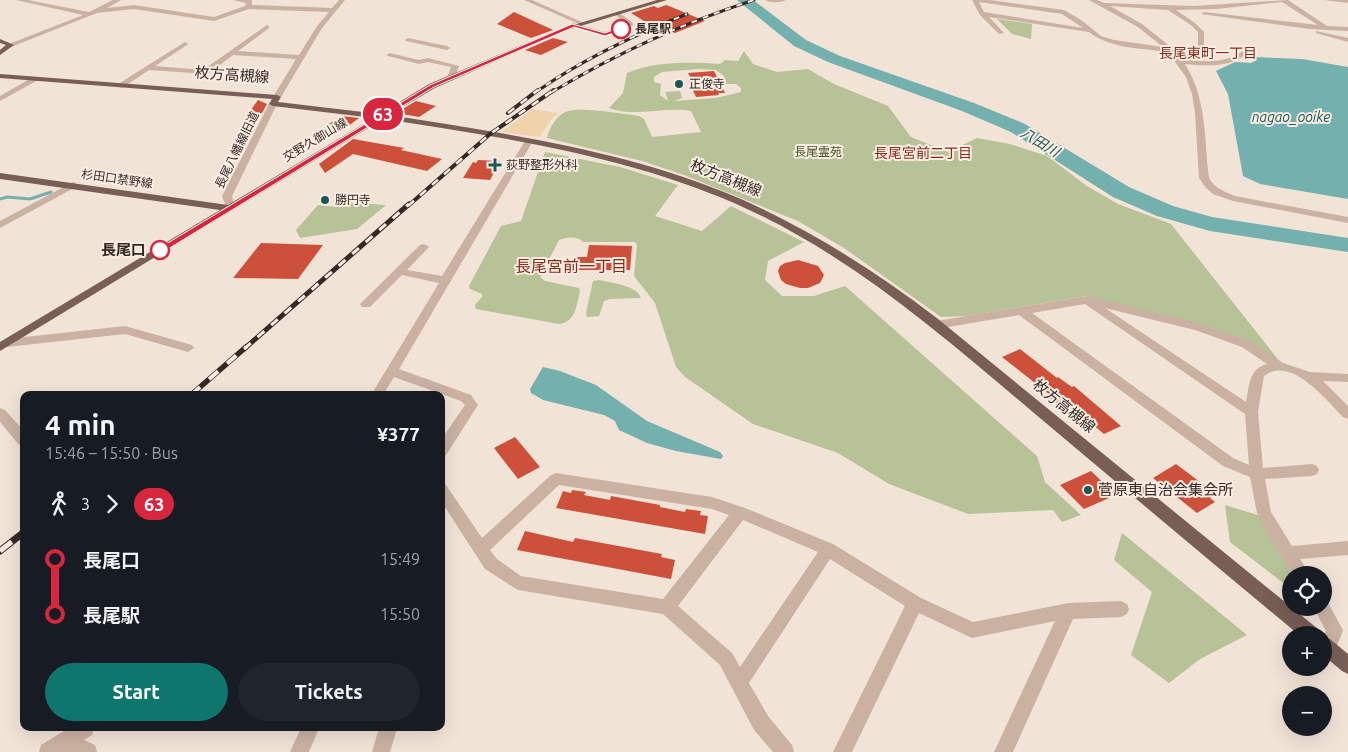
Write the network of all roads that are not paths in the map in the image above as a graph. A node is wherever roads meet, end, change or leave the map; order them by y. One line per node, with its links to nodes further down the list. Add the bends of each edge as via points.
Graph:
1 (19, 0): 24 (street)
2 (118, 0): 24 (street)
3 (236, 0): 19 (street, via 250,1)
4 (342, 0): 23 (street, 長尾八幡線旧道)
5 (527, 0): 27 (street)
6 (664, 0): 25 (main road, 交野久御山線)
7 (768, 0): 8 (street)
8 (783, 0)
9 (975, 0): 21 (street); 26 (street)
10 (1045, 0): 21 (street)
11 (1083, 0): 16 (street)
12 (1152, 0): 20 (street)
13 (1234, 0): 18 (street)
14 (1277, 0): 18 (street); 30 (street)
15 (1327, 0): 17 (street)
16 (1095, 1): 20 (street); 39 (street, via 1138,25)
17 (1348, 1)
18 (1245, 5): 22 (street)
19 (248, 7): 23 (street); 24 (street, via 216,21 134,7)
20 (1147, 8): 22 (street)
21 (1043, 9): 32 (street, via 1064,12)
22 (1170, 9): 28 (street); 39 (street, via 1201,32 1202,48)
23 (333, 10): 44 (street, 長尾八幡線旧道)
24 (92, 13): 38 (street)
25 (618, 14): 27 (main road, 交野久御山線); 27 (street, via 631,24 605,34)
26 (982, 14): 32 (street); 33 (street)
27 (577, 24): 49 (main road, 交野久御山線)
28 (1309, 27): 30 (street); 35 (street, via 1325,35)
29 (267, 28): 42 (street)
30 (1326, 28): 31 (street)
31 (1348, 29)
32 (1093, 31): 39 (street, via 1113,42)
33 (1001, 33)
34 (408, 40): 45 (street, via 450,46)
35 (1348, 40)
36 (0, 41): 38 (main road)
37 (185, 44): 47 (street)
38 (12, 45): 41 (main road)
39 (1169, 50): 46 (street)
40 (1245, 52): 46 (street, via 1228,61)
41 (0, 53)
42 (231, 53): 44 (street); 47 (street, via 205,72)
43 (390, 55): 45 (street, via 419,62)
44 (301, 57): 53 (street, 長尾八幡線旧道)
45 (428, 60): 49 (street, via 455,66)
46 (1179, 61): 59 (street, via 1196,96 1204,178 1209,186 1216,192 1243,200)
47 (148, 68): 51 (street)
48 (0, 76): 50 (main road, 枚方高槻線)
49 (451, 78): 54 (main road, 交野久御山線)
50 (36, 79): 51 (main road, 枚方高槻線); 52 (street)
51 (119, 86): 53 (main road, 枚方高槻線)
52 (0, 99)
53 (275, 101): 54 (main road, 枚方高槻線); 58 (street, 長尾八幡線旧道, via 227,196)
54 (380, 116): 55 (main road, 枚方高槻線); 58 (main road, 交野久御山線)
55 (529, 141): 63 (street); 67 (main road, 枚方高槻線, via 619,161 729,198 819,243 869,274)
56 (0, 176): 57 (main road, 杉田口禁野線)
57 (73, 185): 58 (main road, 杉田口禁野線); 60 (street)
58 (230, 208): 68 (main road, 交野久御山線)
59 (1348, 220)
60 (0, 225)
61 (424, 247): 62 (street)
62 (400, 271): 63 (street); 65 (street)
63 (446, 280): 71 (street)
64 (1087, 300): 66 (street); 70 (street, via 1198,327 1246,344); 75 (street)
65 (366, 304)
66 (1020, 310): 67 (street); 81 (street, via 1228,462)
67 (936, 325): 94 (main road, 枚方高槻線)
68 (3, 345): 69 (street, via 125,330)
69 (188, 348)
70 (1279, 366): 72 (street); 75 (street, via 1266,368 1258,374)
71 (390, 371): 74 (street); 79 (street, via 466,398 472,405)
72 (1310, 376): 73 (street); 77 (street)
73 (1348, 378)
74 (378, 391)
75 (1251, 412): 81 (street)
76 (0, 413): 78 (street)
77 (1348, 414)
78 (20, 436)
79 (445, 446)
80 (1312, 470): 81 (street)
81 (1257, 474): 87 (street, via 1264,512)
82 (445, 495): 85 (street)
83 (740, 512): 85 (street, via 712,504 556,479); 86 (street); 90 (street)
84 (1348, 548): 87 (street)
85 (481, 549): 90 (street, via 491,564 518,583)
86 (828, 549): 89 (street); 98 (street)
87 (1287, 553): 88 (street)
88 (1296, 566)
89 (914, 604): 92 (street, via 972,630); 108 (street)
90 (667, 608): 98 (street, via 726,658)
91 (1121, 609): 92 (street)
92 (1068, 611): 109 (street)
93 (1327, 616): 95 (street, via 1335,630)
94 (1301, 626)
95 (1332, 636)
96 (1332, 652): 97 (main road)
97 (1348, 665)
98 (739, 683): 107 (street, via 761,723)
99 (81, 731): 102 (street)
100 (309, 731): 105 (street)
101 (387, 731): 106 (street)
102 (66, 741): 103 (street); 104 (street)
103 (48, 752)
104 (88, 752)
105 (299, 752)
106 (381, 752)
107 (785, 752)
108 (842, 752)
109 (1003, 752)

